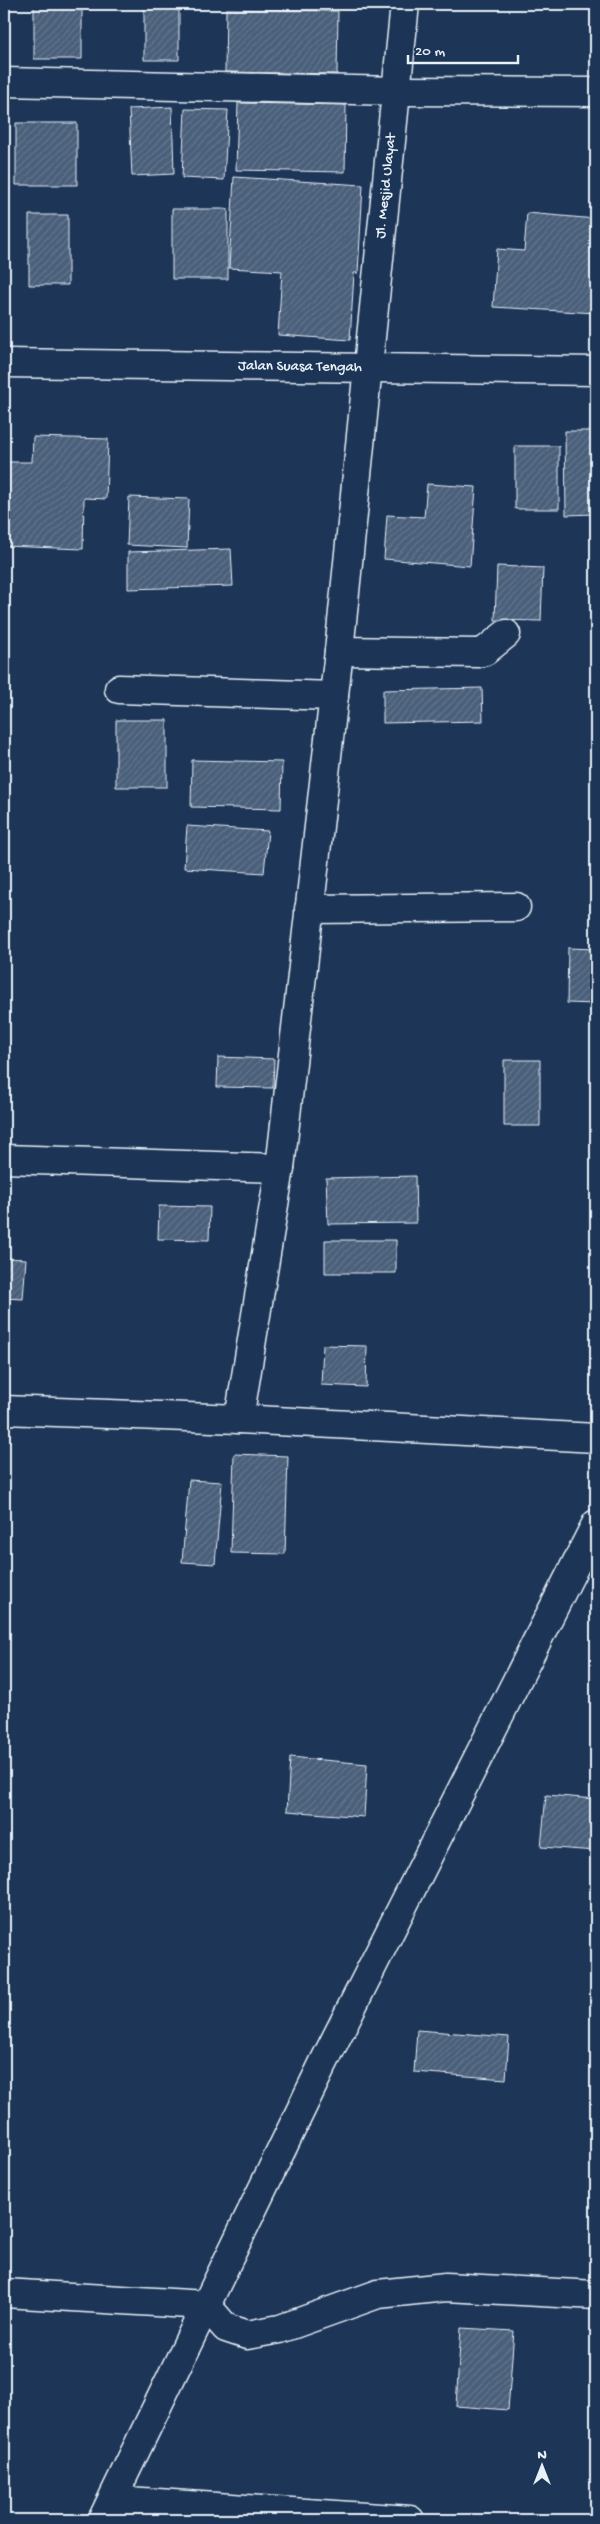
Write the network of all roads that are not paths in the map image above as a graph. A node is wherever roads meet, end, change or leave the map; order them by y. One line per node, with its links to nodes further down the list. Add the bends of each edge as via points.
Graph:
1 (405, 4): 3 (street, Jl. Mesjid Ulayat)
2 (4, 82): 3 (street)
3 (397, 91): 4 (street); 6 (street, Jl. Mesjid Ulayat)
4 (596, 92)
5 (4, 363): 6 (street, Jalan Suasa Tengah)
6 (367, 366): 7 (street, Jalan Suasa Tengah); 9 (street, Jl. Mesjid Ulayat)
7 (596, 371)
8 (506, 634): 9 (street, via 478,653)
9 (339, 651): 11 (street, Jl. Mesjid Ulayat)
10 (119, 689): 11 (street)
11 (334, 696): 13 (street, Jl. Mesjid Ulayat)
12 (516, 907): 13 (street)
13 (309, 909): 15 (street, Jl. Mesjid Ulayat)
14 (4, 1158): 15 (street)
15 (280, 1168): 17 (street, Jl. Mesjid Ulayat)
16 (4, 1410): 17 (street)
17 (239, 1419): 18 (street)
18 (596, 1438)
19 (596, 1524): 22 (street, via 327,2055)
20 (4, 2293): 22 (street)
21 (596, 2295): 22 (street, via 446,2287 378,2294 280,2329 247,2335 226,2328)
22 (206, 2305): 23 (street)
23 (107, 2510): 24 (street)
24 (410, 2520)

